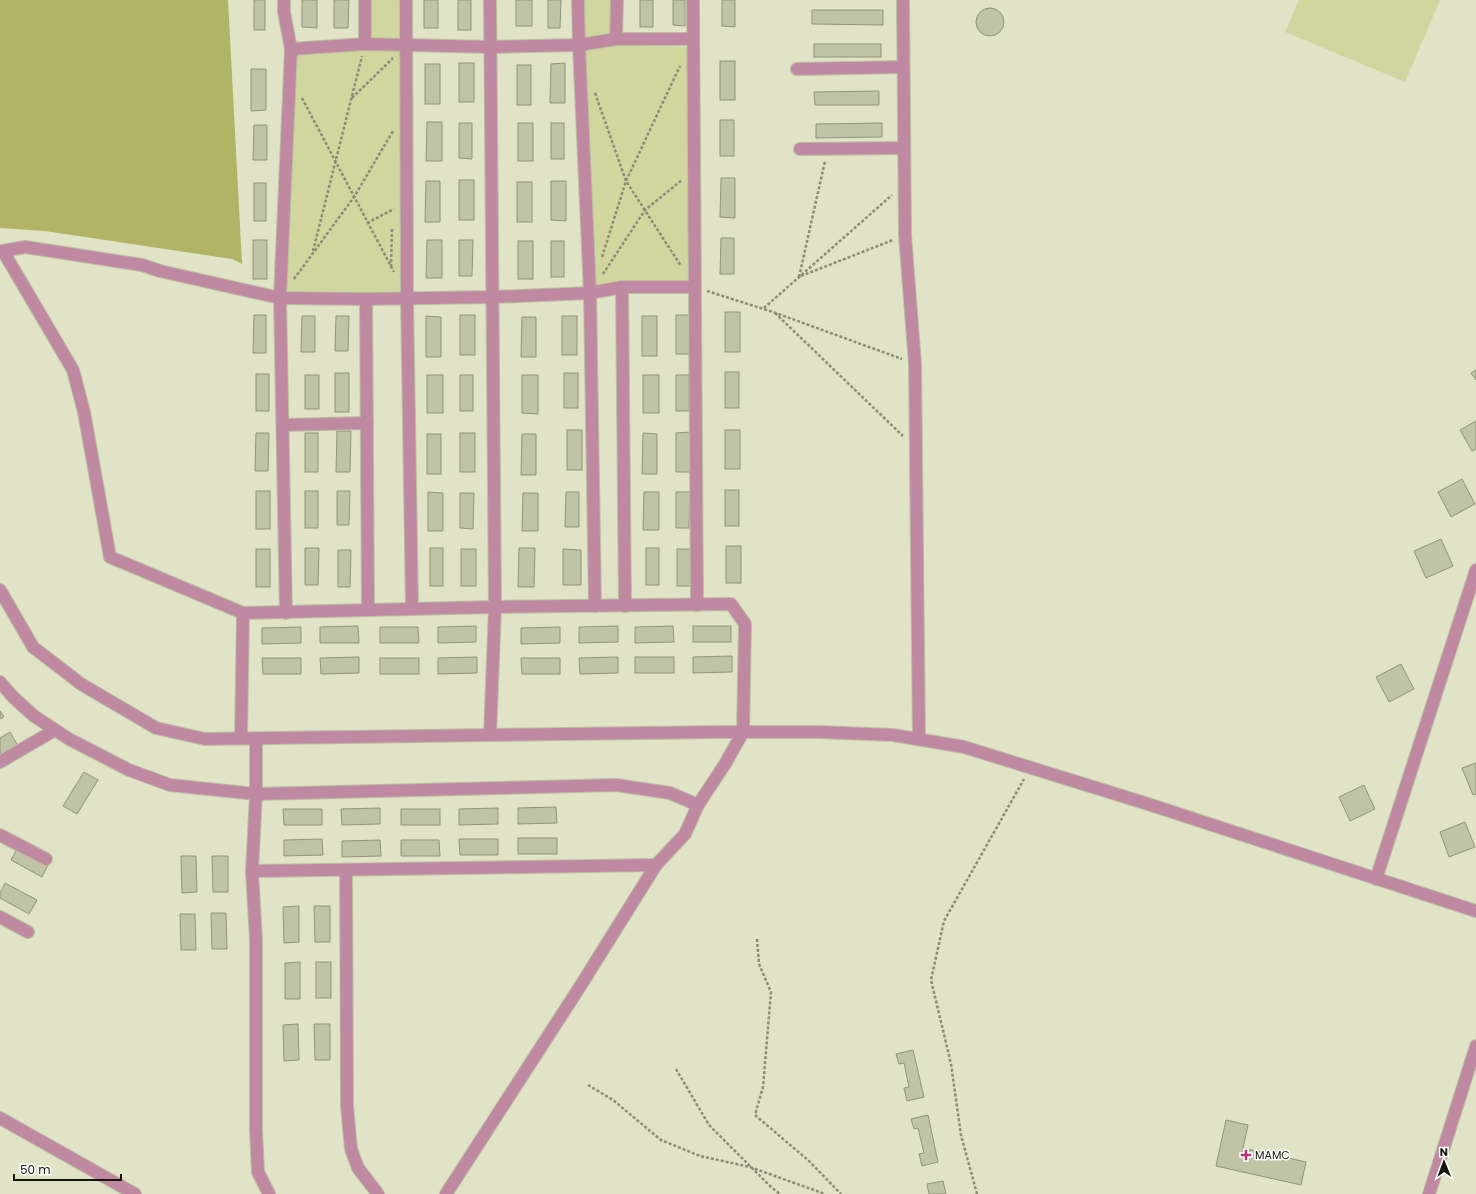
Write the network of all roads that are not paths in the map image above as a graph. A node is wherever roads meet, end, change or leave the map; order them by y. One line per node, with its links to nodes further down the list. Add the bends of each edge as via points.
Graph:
1 (284, 0): 15 (street)
2 (365, 0): 11 (street)
3 (406, 0): 13 (street)
4 (490, 0): 14 (street)
5 (578, 0): 12 (street)
6 (617, 0): 9 (street)
7 (693, 0): 10 (street)
8 (903, 0): 16 (street)
9 (616, 39): 10 (street); 12 (street)
10 (693, 39): 22 (street)
11 (365, 44): 13 (street); 15 (street)
12 (579, 45): 14 (street); 23 (street)
13 (406, 46): 14 (street); 26 (street)
14 (491, 47): 24 (street)
15 (291, 49): 25 (street)
16 (903, 67): 17 (street); 18 (street)
17 (797, 69)
18 (904, 148): 19 (street); 46 (street, via 905,235 915,364)
19 (800, 149)
20 (2, 251): 25 (street, via 25,247 142,265); 39 (street, via 73,370 84,412 110,557)
21 (622, 287): 22 (street); 23 (street); 34 (street)
22 (695, 287): 32 (street)
23 (590, 293): 24 (street); 33 (street)
24 (493, 297): 26 (street); 35 (street)
25 (280, 298): 27 (street); 29 (street)
26 (407, 298): 27 (street); 36 (street)
27 (366, 299): 28 (street)
28 (367, 423): 29 (street); 37 (street)
29 (282, 425): 38 (street)
30 (1476, 570): 55 (street)
31 (0, 590): 44 (street, via 33,647 81,684 156,728 205,739)
32 (697, 605): 34 (street); 42 (street, via 731,604 745,624)
33 (595, 606): 34 (street); 35 (street)
34 (625, 606)
35 (496, 608): 36 (street); 43 (street)
36 (412, 609): 37 (street)
37 (368, 610): 38 (street)
38 (286, 612): 39 (street)
39 (243, 613): 44 (street)
40 (0, 682): 41 (street, via 34,716)
41 (56, 730): 47 (street); 48 (street, via 130,770 170,785)
42 (743, 732): 43 (street); 46 (street, via 871,734); 49 (street)
43 (490, 735): 45 (street)
44 (241, 738): 45 (street)
45 (256, 739): 48 (street)
46 (919, 739): 55 (street, via 964,746)
47 (0, 762)
48 (256, 794): 49 (street, via 616,785 670,793); 54 (street)
49 (698, 805): 52 (street, via 685,834)
50 (0, 835): 51 (street)
51 (46, 859)
52 (656, 865): 53 (street); 64 (street)
53 (346, 870): 54 (street); 63 (street, via 348,1120 351,1149 358,1168)
54 (252, 871): 62 (street, via 256,940 258,1172)
55 (1376, 879): 56 (street)
56 (1476, 911)
57 (0, 917): 58 (street)
58 (28, 932)
59 (1476, 1046): 65 (street)
60 (0, 1118): 61 (street)
61 (135, 1194)
62 (269, 1194)
63 (378, 1194)
64 (446, 1194)
65 (1429, 1194)

